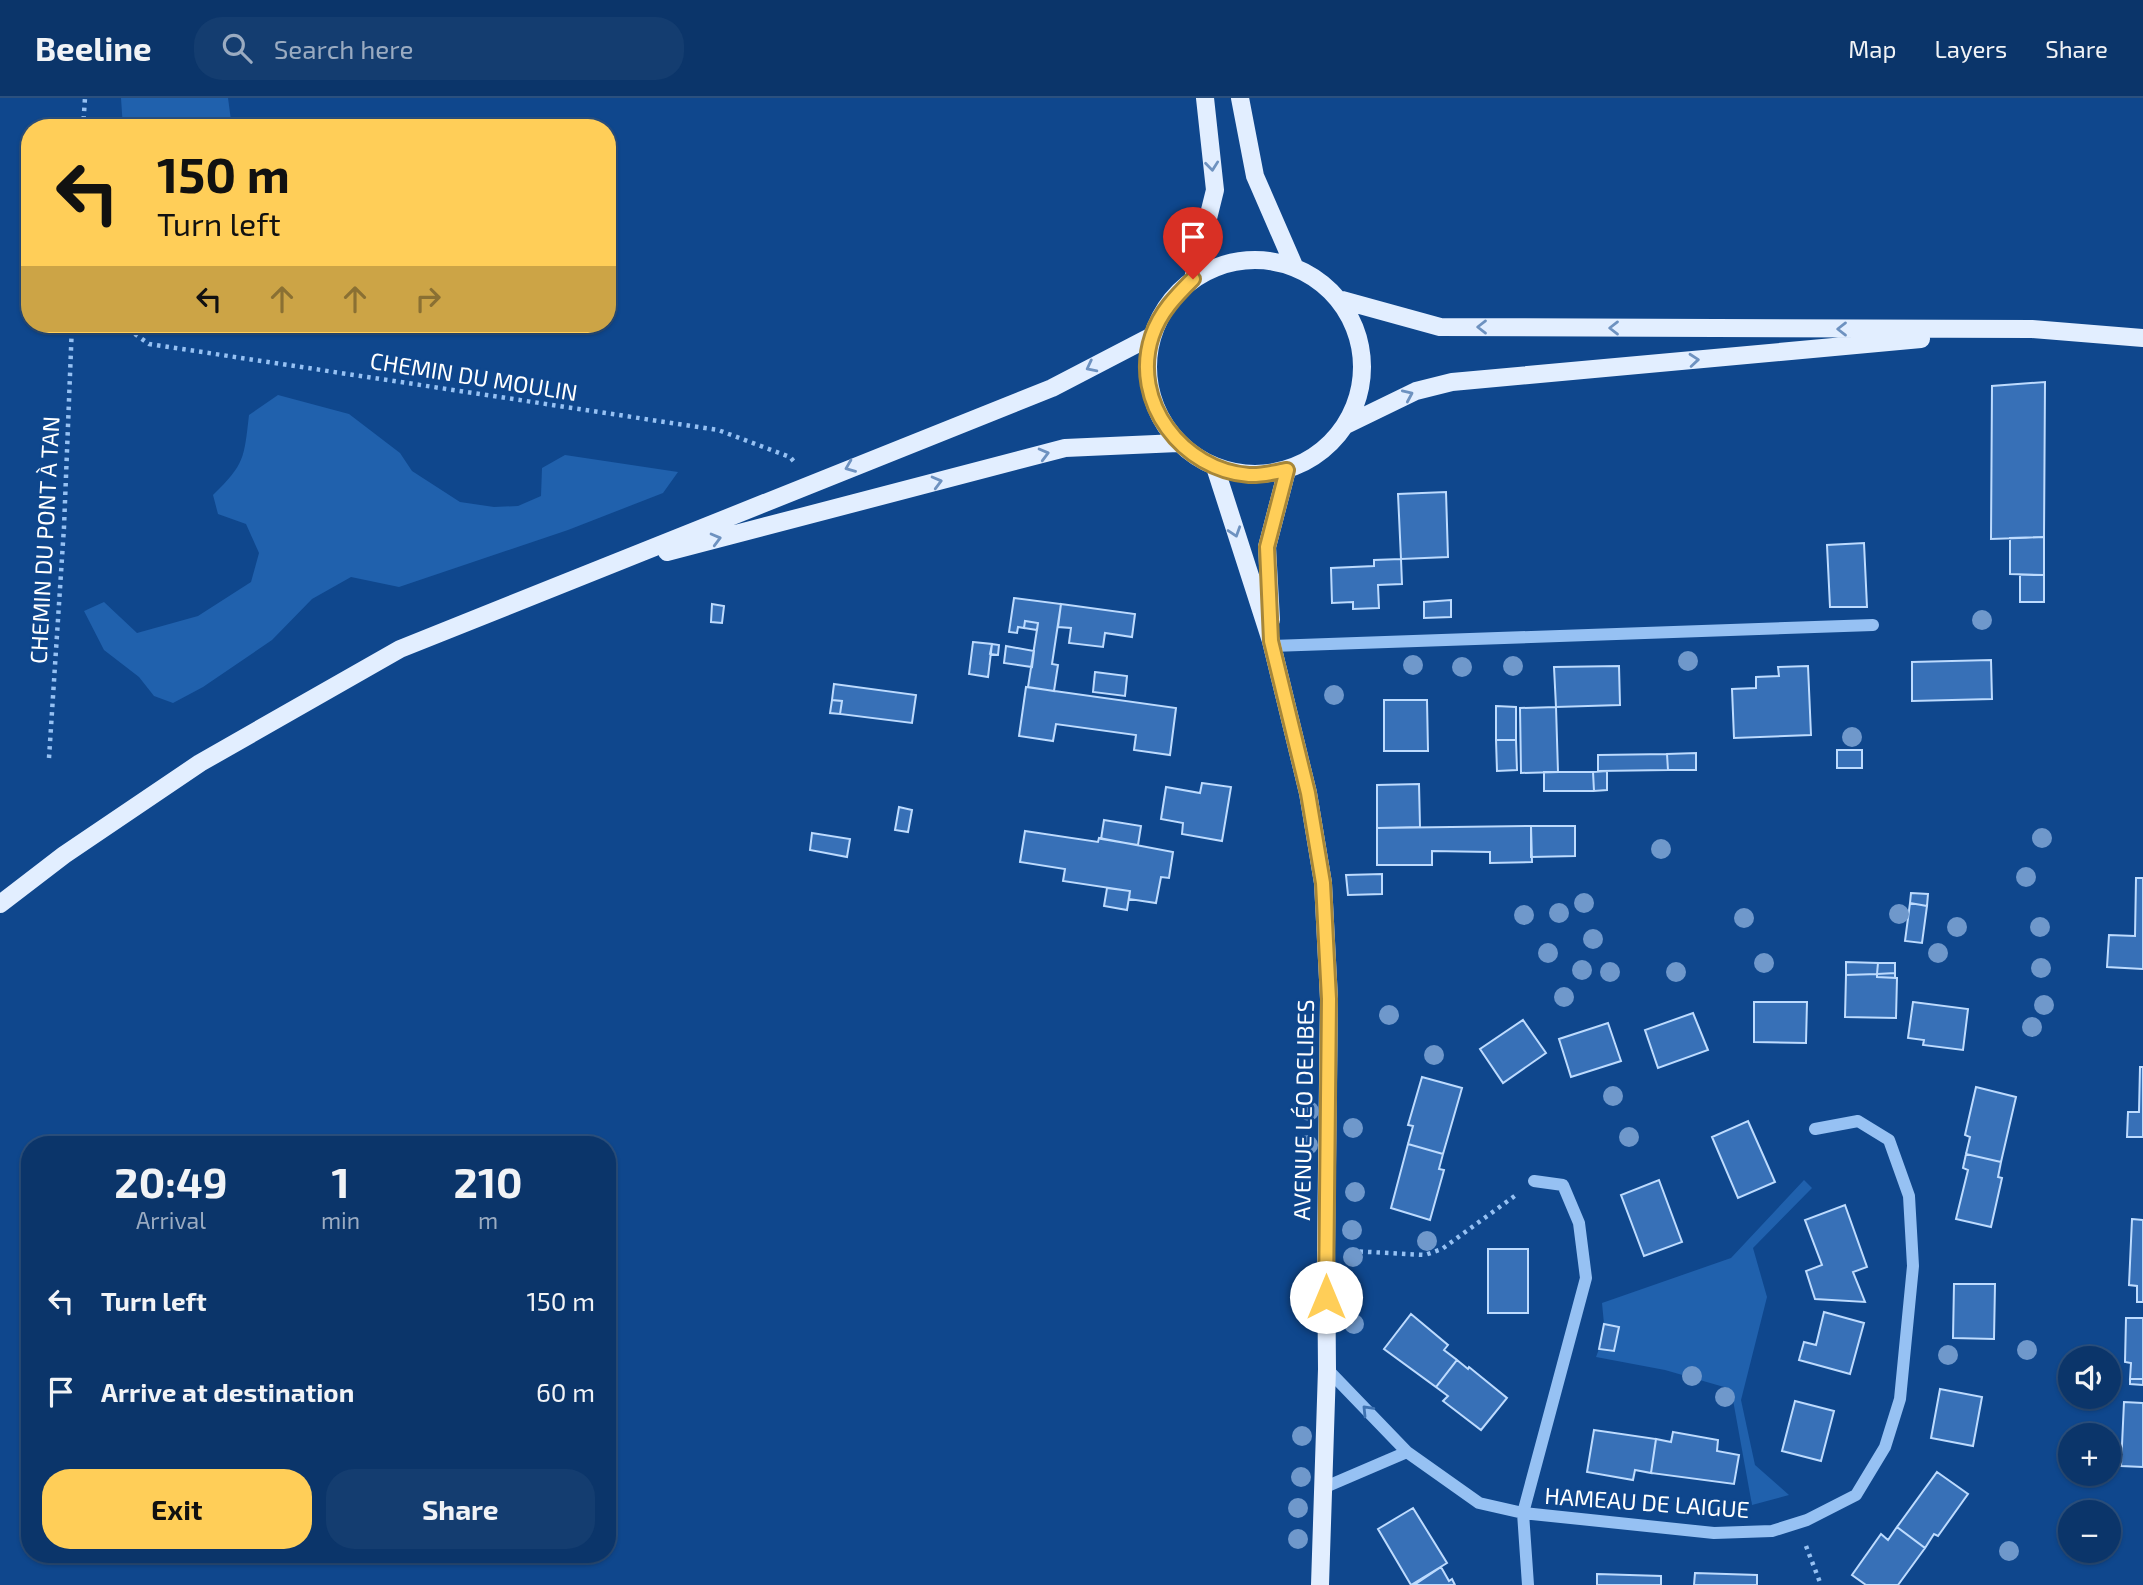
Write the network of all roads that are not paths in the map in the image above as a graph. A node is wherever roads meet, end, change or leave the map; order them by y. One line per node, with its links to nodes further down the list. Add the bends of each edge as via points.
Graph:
1 (1205, 98): 4 (main road, one-way to 4, via 1214,191)
2 (1240, 98): 3 (main road, via 1255,176)
3 (1295, 268): 4 (main road, via 1260,260 1225,264); 5 (main road)
4 (1193, 279): 7 (main road, via 1168,304)
5 (1342, 300): 6 (main road, one-way to 5, via 1440,327); 9 (main road, via 1356,332 1362,363 1359,395)
6 (2032, 329): 8 (main road); 9 (main road, one-way to 6, via 1416,391 1452,382)
7 (1152, 336): 10 (main road, via 1147,365 1150,393 1161,420); 13 (main road, one-way to 13, via 1052,388)
8 (2143, 338)
9 (1346, 425): 12 (main road, via 1310,460)
10 (1178, 443): 11 (main road); 13 (main road, one-way to 10, via 1065,449)
11 (1214, 467): 12 (main road, via 1250,475); 15 (main road, AVENUE LÉO DELIBES, one-way to 15)
12 (1287, 470): 15 (main road, AVENUE LÉO DELIBES, via 1267,547)
13 (603, 569): 16 (main road, via 400,649 200,763)
14 (1872, 625): 15 (street)
15 (1272, 643): 19 (main road, AVENUE LÉO DELIBES, via 1308,793 1323,883 1329,999)
16 (0, 904)
17 (1815, 1129): 22 (street, HAMEAU DE LAIGUE, via 1858,1121 1889,1140 1909,1196 1913,1266 1900,1399 1885,1447 1856,1495 1772,1531 1714,1533)
18 (1534, 1181): 22 (street, HAMEAU DE LAIGUE, via 1563,1185 1579,1223 1586,1278)
19 (1327, 1368): 20 (street, HAMEAU DE LAIGUE, one-way to 19); 21 (main road, AVENUE LÉO DELIBES)
20 (1407, 1452): 21 (street); 22 (street, HAMEAU DE LAIGUE, via 1479,1503)
21 (1323, 1488): 23 (main road, AVENUE LÉO DELIBES)
22 (1523, 1513): 24 (street, HAMEAU DE LAIGUE)
23 (1320, 1585)
24 (1528, 1585)

